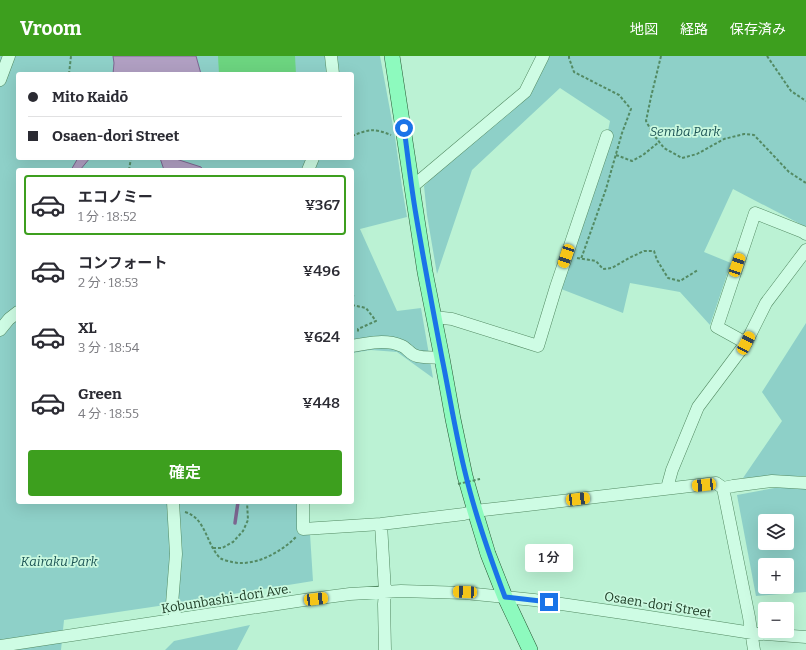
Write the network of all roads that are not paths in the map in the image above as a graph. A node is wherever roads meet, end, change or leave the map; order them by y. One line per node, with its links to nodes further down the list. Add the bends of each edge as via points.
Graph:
1 (9, 56): 6 (street)
2 (331, 56): 5 (street)
3 (392, 56): 8 (main road)
4 (543, 56): 8 (street, via 525,92)
5 (333, 72)
6 (0, 80)
7 (608, 136): 12 (street, via 538,346 452,319)
8 (412, 187): 12 (main road)
9 (806, 234): 14 (street, via 755,214 716,327)
10 (806, 250): 14 (street, via 766,303)
11 (16, 314): 13 (street)
12 (434, 317): 16 (main road)
13 (0, 330)
14 (746, 343): 18 (street, via 698,407)
15 (355, 345): 16 (street, via 393,343 403,346 417,356)
16 (442, 358): 22 (main road, via 454,426)
17 (806, 483): 19 (street, via 772,481)
18 (667, 488): 19 (street, via 716,483); 22 (street)
19 (723, 488): 27 (street)
20 (303, 504): 23 (street, via 303,530)
21 (174, 506): 26 (street, via 176,554 172,604)
22 (475, 511): 23 (street); 25 (main road)
23 (381, 524): 24 (street)
24 (385, 592): 25 (street, Kobunbashi-dori Ave., via 465,592); 26 (street, Kobunbashi-dori Ave., via 350,594); 31 (street)
25 (505, 597): 27 (street, Osaen-dori Street, via 623,612); 32 (main road)
26 (176, 619): 29 (street, Kobunbashi-dori Ave.)
27 (752, 633): 28 (street, Osaen-dori Street); 33 (street)
28 (806, 637)
29 (51, 644): 30 (street, Kobunbashi-dori Ave.)
30 (0, 646)
31 (384, 650)
32 (530, 650)
33 (754, 650)

